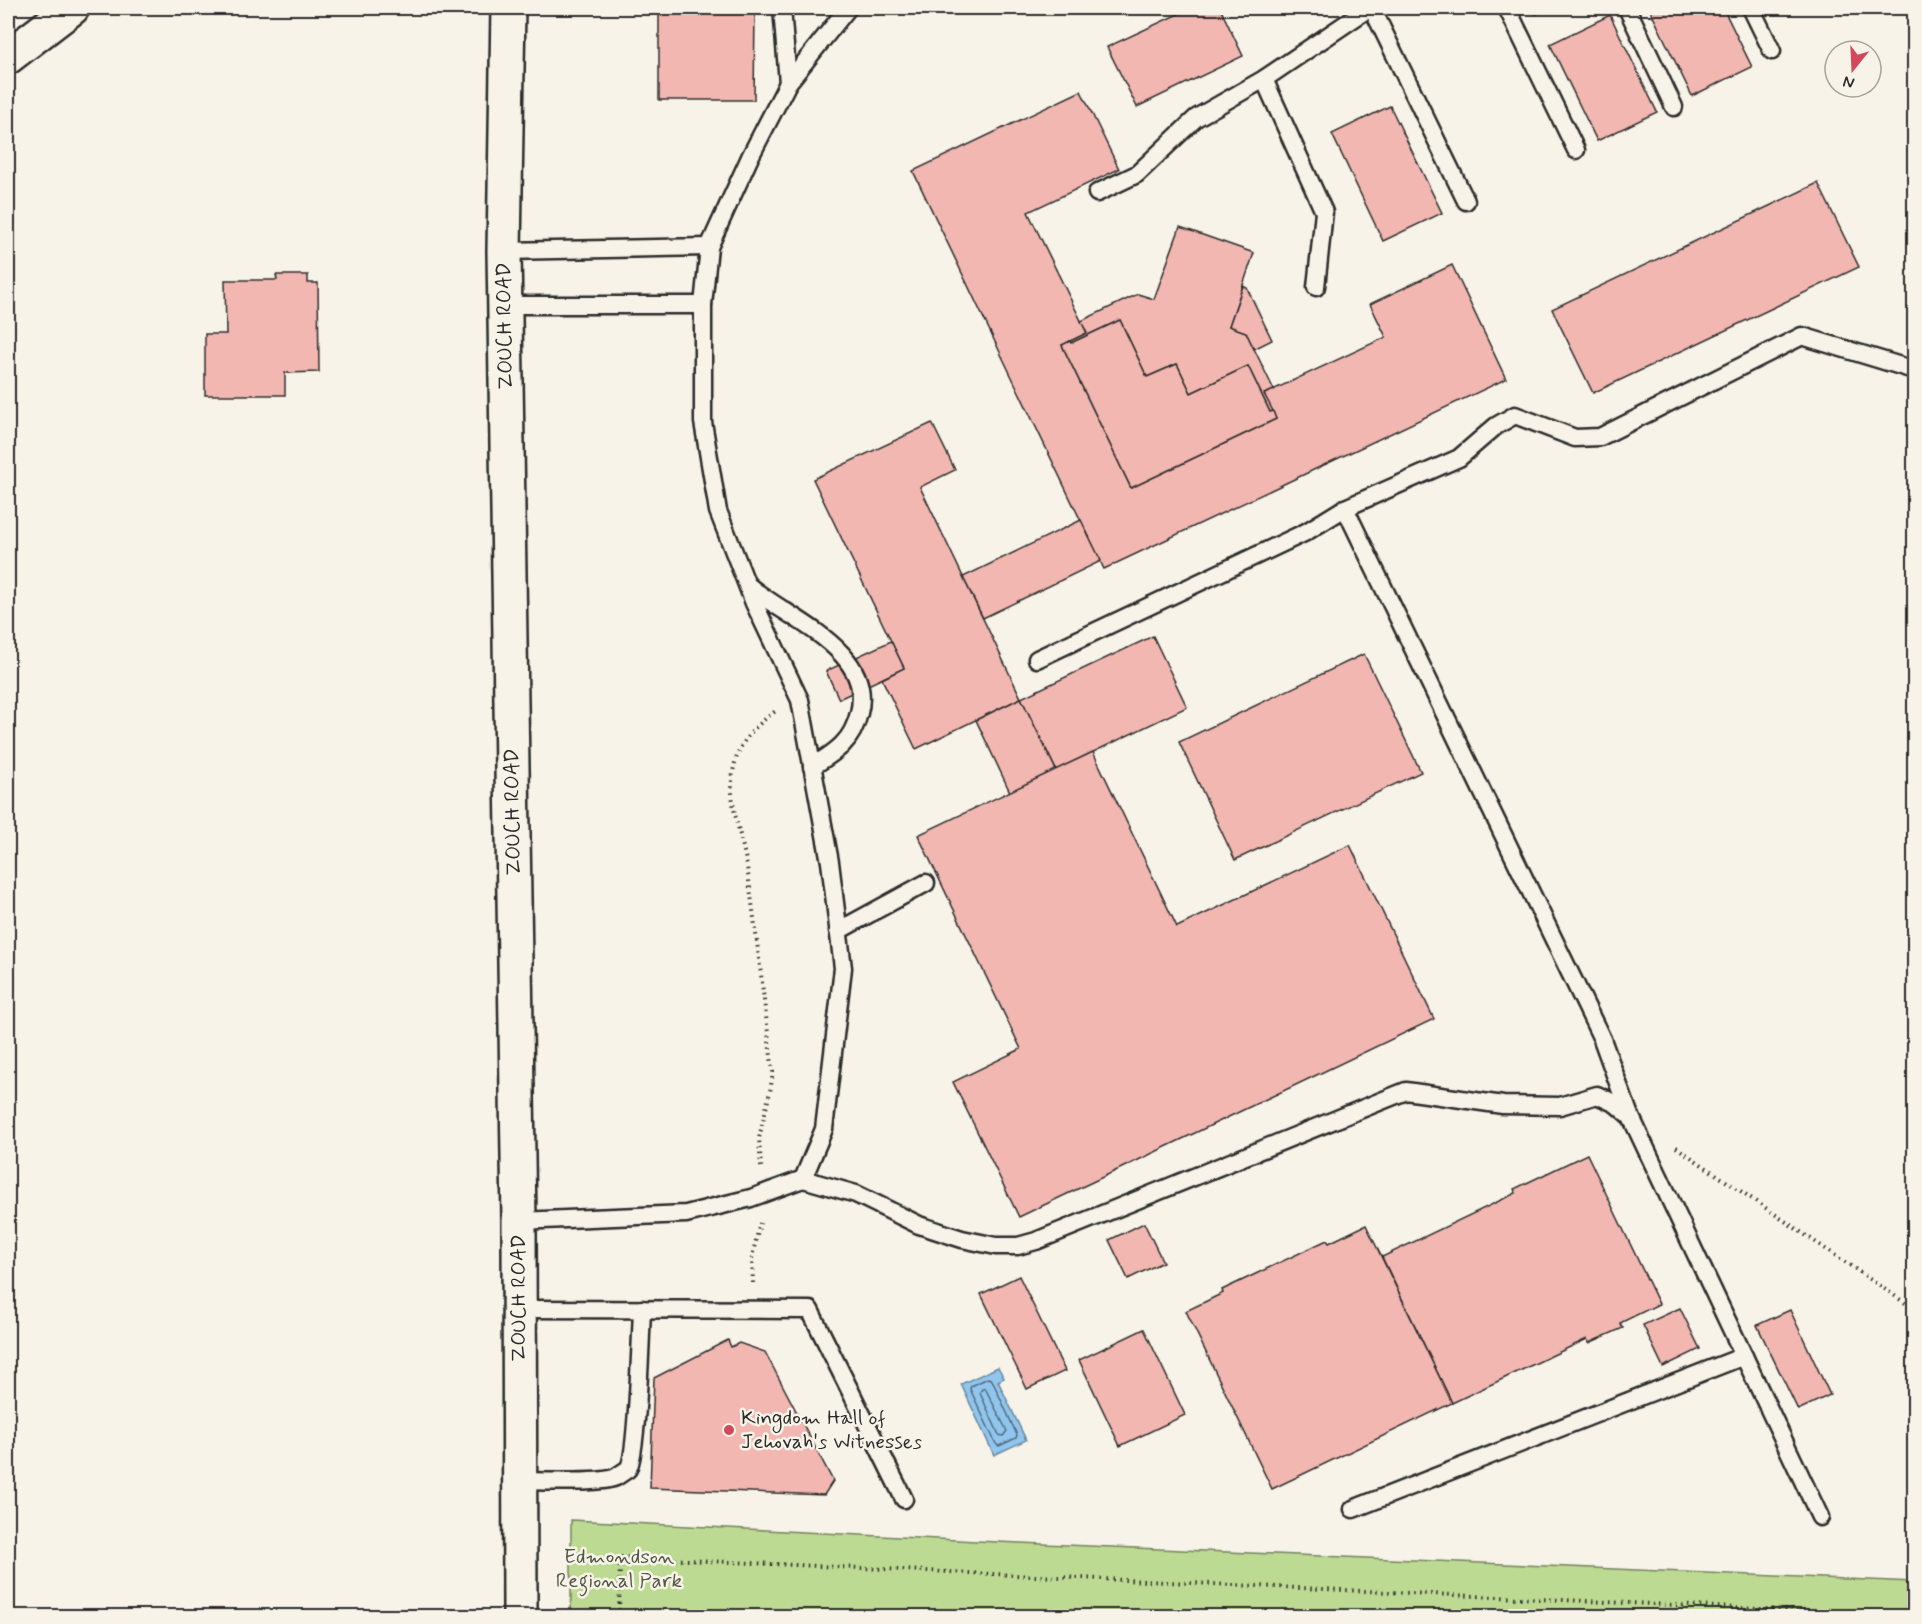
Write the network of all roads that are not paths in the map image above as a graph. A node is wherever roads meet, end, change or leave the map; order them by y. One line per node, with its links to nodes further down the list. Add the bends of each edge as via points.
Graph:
1 (72, 8): 10 (street)
2 (508, 8): 18 (street, ZOUCH ROAD)
3 (782, 8): 12 (lane)
4 (848, 8): 12 (lane)
5 (1371, 8): 11 (lane); 16 (lane)
6 (1508, 8): 14 (lane)
7 (1627, 8): 13 (lane)
8 (1751, 8): 9 (lane)
9 (1772, 51)
10 (8, 57)
11 (1264, 79): 15 (lane, via 1196,118 1137,174); 19 (lane, via 1324,212)
12 (788, 83): 17 (lane)
13 (1674, 107)
14 (1576, 150)
15 (1097, 193)
16 (1466, 201)
17 (709, 247): 18 (lane); 21 (lane)
18 (504, 251): 20 (street, ZOUCH ROAD)
19 (1316, 287)
20 (505, 305): 21 (lane); 31 (street, ZOUCH ROAD)
21 (703, 305): 24 (lane, via 703,422 718,512)
22 (1914, 370): 23 (lane, via 1802,336 1600,437 1575,438 1515,415 1459,458)
23 (1345, 508): 25 (lane, via 1305,532); 29 (lane, via 1602,1039)
24 (746, 584): 26 (lane, via 800,699); 26 (lane, via 840,650 862,688 856,728 842,745)
25 (1037, 659)
26 (812, 767): 28 (lane)
27 (926, 883): 28 (lane)
28 (838, 931): 30 (lane, via 843,968 824,1128)
29 (1631, 1117): 30 (lane, via 1597,1095 1560,1106 1503,1105 1406,1091 1018,1246 962,1239 919,1225 856,1194); 34 (lane)
30 (803, 1179): 31 (lane, via 760,1195 686,1214)
31 (519, 1221): 32 (street, ZOUCH ROAD)
32 (519, 1309): 33 (lane); 35 (street, ZOUCH ROAD)
33 (642, 1309): 35 (lane, via 629,1468 615,1478); 36 (lane, via 810,1310)
34 (1744, 1356): 37 (lane); 38 (lane)
35 (520, 1481): 39 (street, ZOUCH ROAD)
36 (904, 1499)
37 (1353, 1509)
38 (1820, 1517)
39 (520, 1617)

